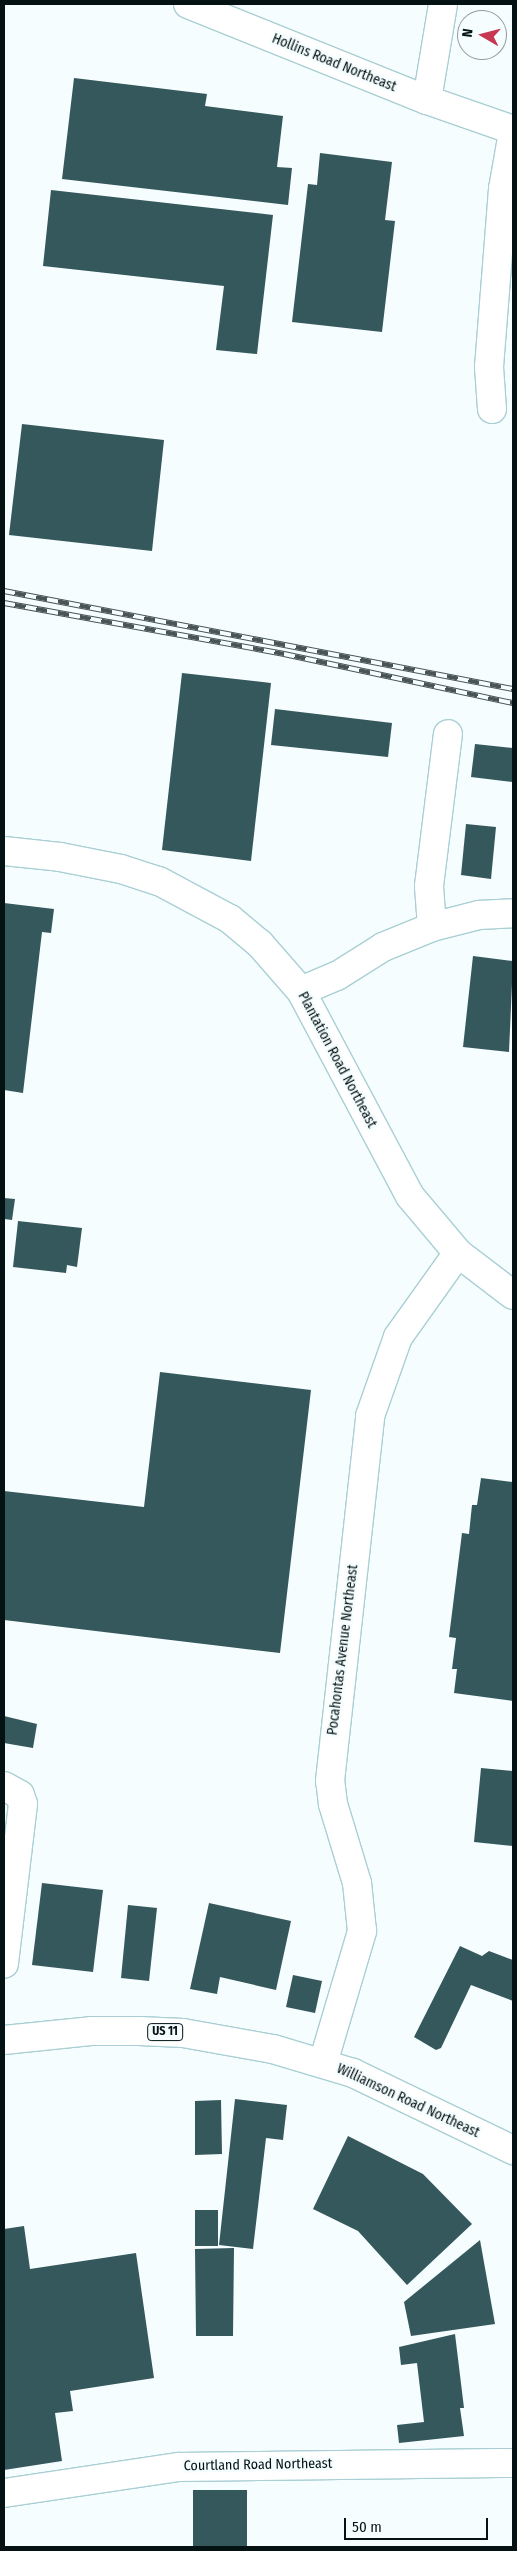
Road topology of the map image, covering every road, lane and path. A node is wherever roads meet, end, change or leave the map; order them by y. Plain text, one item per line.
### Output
1 (188, 4) edge
2 (443, 4) edge
3 (427, 100) junction
4 (513, 114) edge
5 (482, 118) junction
6 (513, 131) edge
7 (492, 409) dead end
8 (448, 734) dead end
9 (4, 850) edge
10 (513, 913) edge
11 (432, 928) junction
12 (301, 991) junction
13 (458, 1253) junction
14 (513, 1296) edge
15 (4, 1786) edge
16 (4, 1964) edge
17 (4, 2040) edge
18 (323, 2063) junction
19 (513, 2150) edge
20 (513, 2463) edge
21 (4, 2493) edge

1 - 3 street, Hollins Road Northeast
2 - 3 street
3 - 5 street, Hollins Road Northeast
4 - 5 street, Hollins Road Northeast
5 - 6 street, Hollins Road Northeast
6 - 7 street
8 - 11 street
9 - 12 street, Plantation Road Northeast
10 - 11 street
11 - 12 street
12 - 13 street, Plantation Road Northeast
13 - 14 street, Plantation Road Northeast
13 - 18 street, Pocahontas Avenue Northeast
15 - 16 street
17 - 18 street, Williamson Road Northeast / US 11
18 - 19 street, Williamson Road Northeast / US 11
20 - 21 street, Courtland Road Northeast

